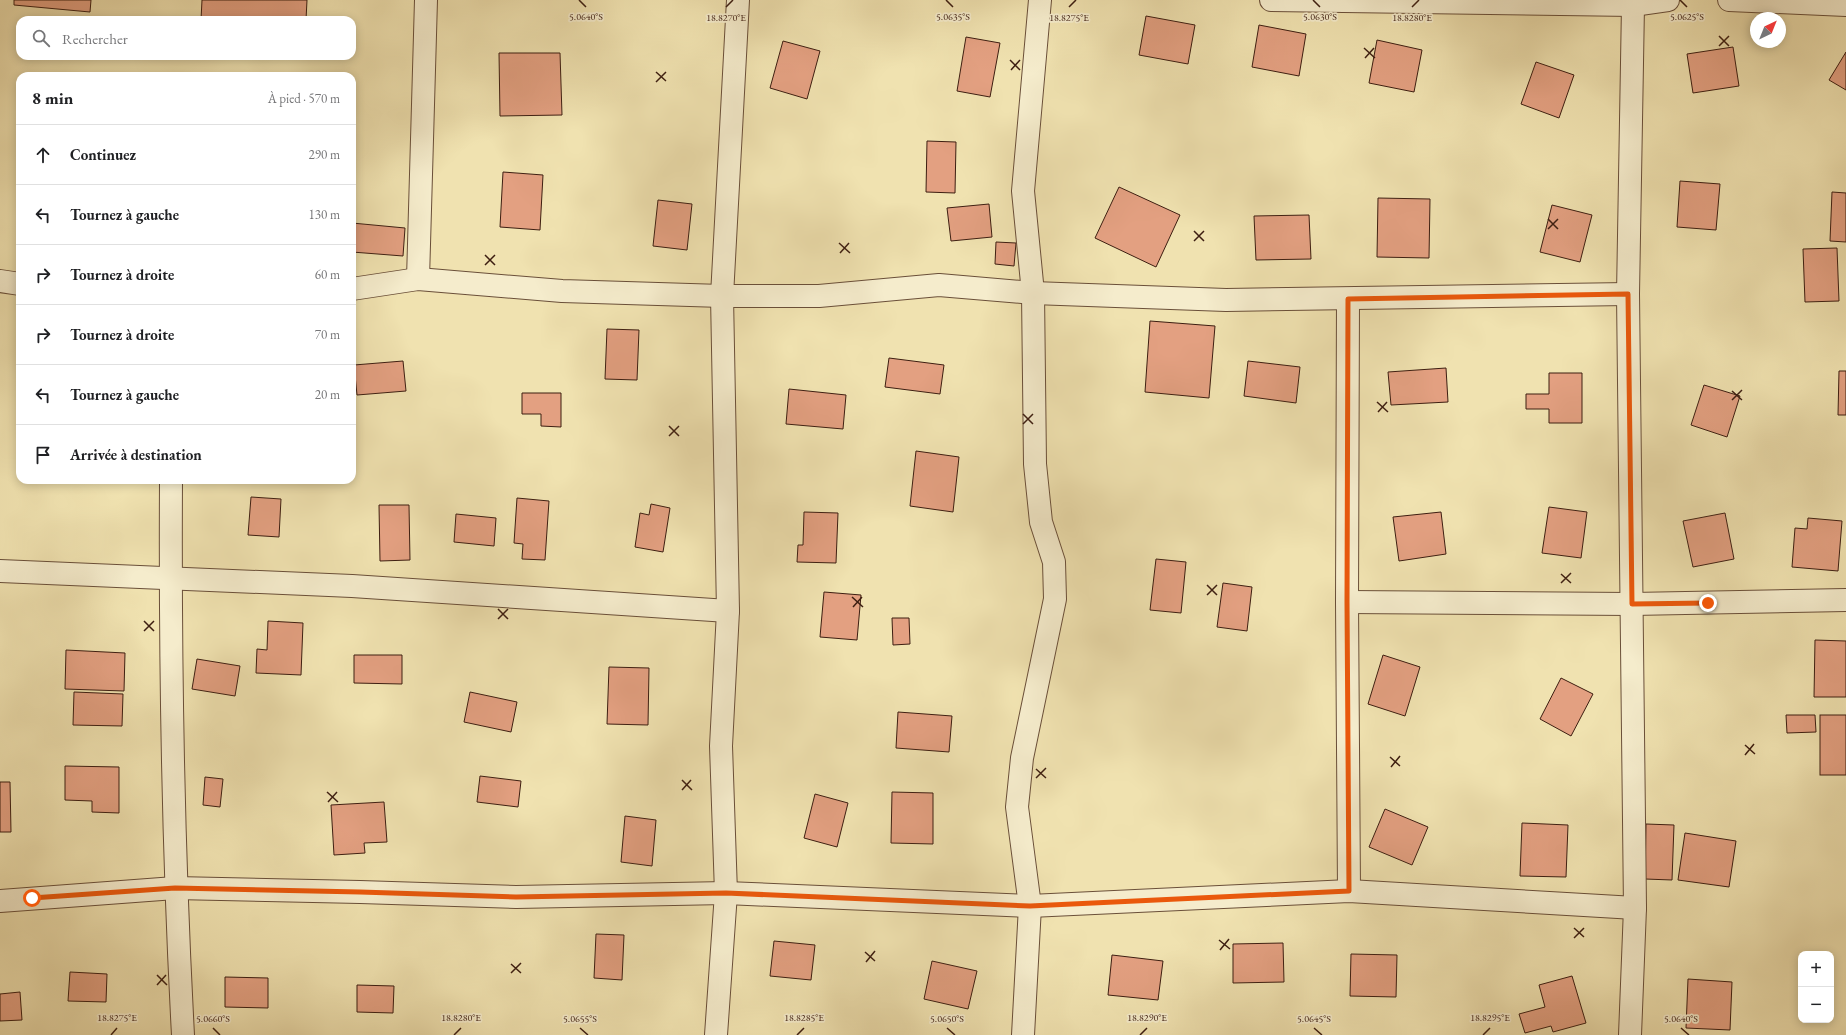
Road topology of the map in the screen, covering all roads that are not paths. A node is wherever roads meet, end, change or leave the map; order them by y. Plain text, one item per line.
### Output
1 (426, 0) edge
2 (738, 0) edge
3 (1040, 0) edge
4 (1273, 0) edge
5 (1668, 0) edge
6 (1729, 0) edge
7 (1633, 5) junction
8 (1846, 5) edge
9 (418, 279) junction
10 (0, 281) edge
11 (16, 283) edge
12 (356, 289) edge
13 (1033, 293) junction
14 (1628, 294) junction
15 (722, 296) junction
16 (1348, 299) junction
17 (171, 484) edge
18 (0, 571) edge
19 (170, 579) junction
20 (1846, 600) edge
21 (1347, 602) junction
22 (1632, 604) junction
23 (728, 612) junction
24 (175, 888) junction
25 (1349, 891) junction
26 (726, 893) junction
27 (0, 901) edge
28 (1030, 906) junction
29 (1636, 908) junction
30 (183, 1035) edge
31 (716, 1035) edge
32 (1023, 1035) edge
33 (1630, 1035) edge

1 - 9 street
2 - 15 street
3 - 13 street
4 - 7 street
5 - 7 street
6 - 8 street
7 - 14 street
9 - 12 street
9 - 15 street
10 - 11 street
13 - 15 street
13 - 16 street
13 - 28 street
14 - 16 street
14 - 22 street
15 - 23 street
16 - 21 street
17 - 19 street
18 - 19 street
19 - 23 street
19 - 24 street
20 - 22 street
21 - 22 street
21 - 25 street
22 - 29 street
23 - 26 street
24 - 26 street
24 - 27 street
24 - 30 street
25 - 28 street
25 - 29 street
26 - 28 street
26 - 31 street
28 - 32 street
29 - 33 street

